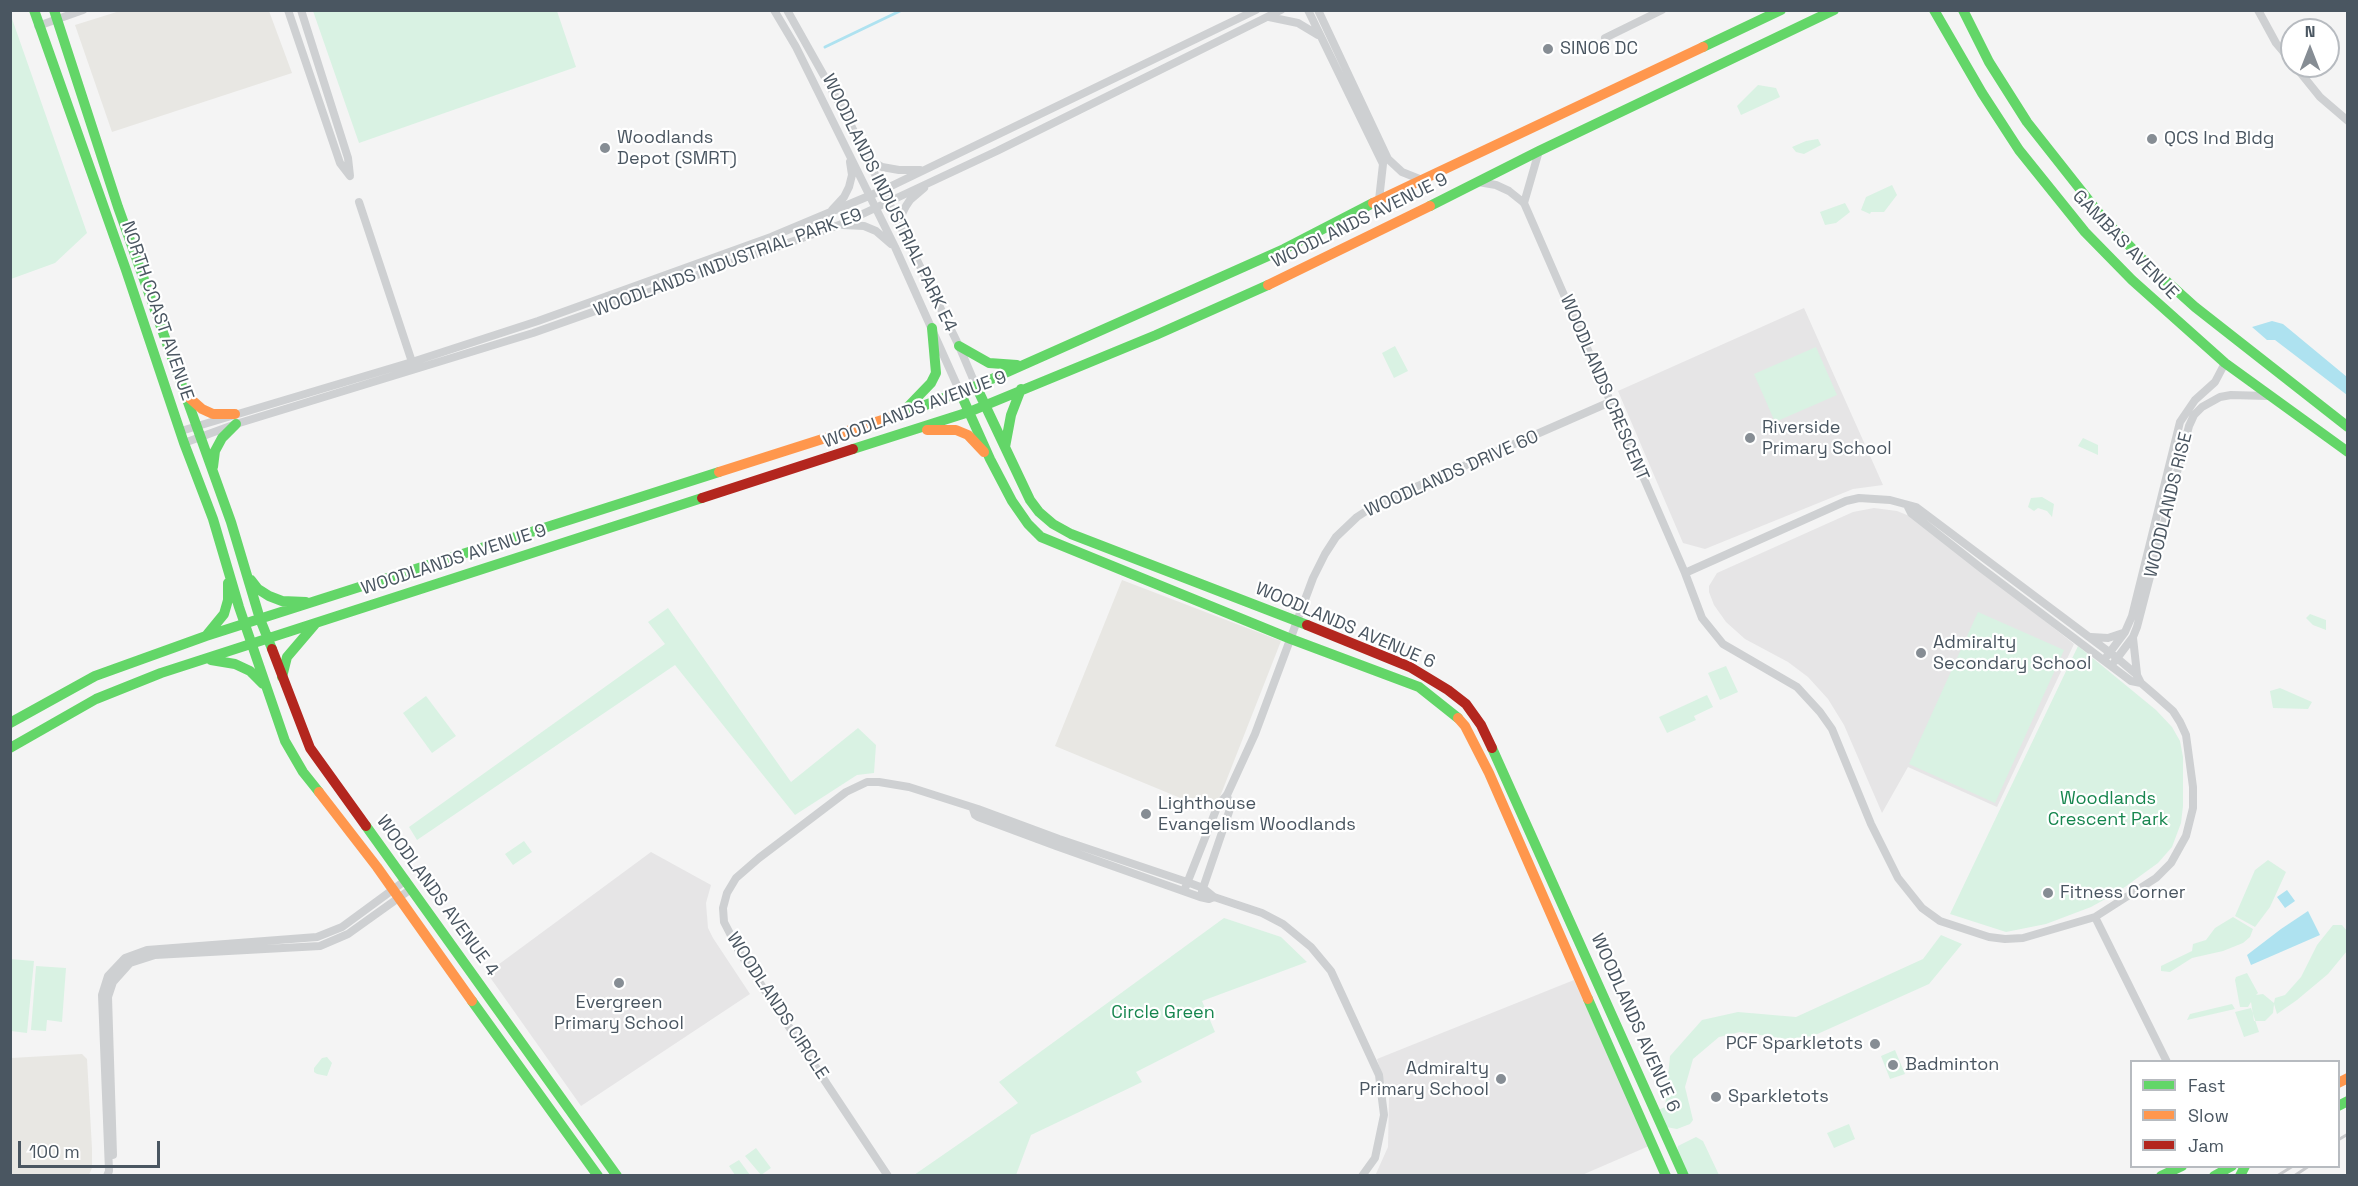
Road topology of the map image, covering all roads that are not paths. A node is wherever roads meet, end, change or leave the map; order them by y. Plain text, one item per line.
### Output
1 (83, 10) edge
2 (288, 10) edge
3 (301, 10) edge
4 (774, 10) edge
5 (787, 10) edge
6 (1256, 10) edge
7 (1281, 10) edge
8 (1308, 10) edge
9 (1318, 10) edge
10 (1662, 10) edge
11 (1781, 10) edge
12 (1834, 10) edge
13 (1963, 10) edge
14 (2258, 10) edge
15 (34, 11) edge
16 (1934, 11) edge
17 (56, 15) edge
18 (1269, 17) junction
19 (38, 26) junction
20 (1320, 36) junction
21 (1605, 38) dead end
22 (2280, 48) edge
23 (2304, 78) edge
24 (2348, 121) edge
25 (1539, 151) junction
26 (849, 156) junction
27 (867, 158) junction
28 (921, 170) junction
29 (937, 178) junction
30 (1423, 180) junction
31 (1478, 182) junction
32 (883, 190) junction
33 (869, 196) junction
34 (1378, 200) junction
35 (359, 202) dead end
36 (889, 202) junction
37 (1524, 203) junction
38 (875, 209) junction
39 (829, 213) junction
40 (839, 225) junction
41 (903, 232) junction
42 (895, 247) junction
43 (731, 252) junction
44 (734, 262) junction
45 (932, 328) junction
46 (959, 346) junction
47 (412, 362) junction
48 (2225, 363) junction
49 (1021, 365) junction
50 (976, 386) junction
51 (1021, 389) junction
52 (183, 391) junction
53 (960, 392) junction
54 (2268, 396) junction
55 (1610, 402) junction
56 (985, 405) junction
57 (969, 412) junction
58 (900, 414) junction
59 (236, 419) junction
60 (198, 426) junction
61 (2348, 427) edge
62 (180, 431) junction
63 (910, 432) junction
64 (202, 437) junction
65 (184, 443) junction
66 (1005, 448) junction
67 (2348, 452) edge
68 (990, 459) junction
69 (213, 469) junction
70 (1907, 505) junction
71 (228, 572) junction
72 (1685, 573) junction
73 (247, 575) junction
74 (318, 601) junction
75 (260, 619) junction
76 (1298, 621) junction
77 (316, 622) junction
78 (245, 624) junction
79 (2129, 634) junction
80 (206, 636) junction
81 (2090, 637) junction
82 (267, 639) junction
83 (1291, 639) junction
84 (252, 644) junction
85 (2109, 652) junction
86 (2117, 658) junction
87 (2104, 659) junction
88 (198, 661) junction
89 (2112, 666) junction
90 (2137, 675) junction
91 (282, 678) junction
92 (2141, 684) junction
93 (265, 687) junction
94 (10, 723) edge
95 (10, 748) edge
96 (1227, 795) junction
97 (973, 809) junction
98 (1187, 882) junction
99 (408, 884) junction
100 (1203, 888) junction
101 (1184, 891) junction
102 (396, 893) junction
103 (1200, 897) junction
104 (1214, 897) junction
105 (2095, 917) junction
106 (2166, 1060) edge
107 (109, 1093) junction
108 (2180, 1168) edge
109 (107, 1176) edge
110 (112, 1176) edge
111 (598, 1176) edge
112 (617, 1176) edge
113 (888, 1176) edge
114 (1362, 1176) edge
115 (1666, 1176) edge
116 (1684, 1176) edge
117 (2161, 1176) edge

1 - 17 street
2 - 3 street
4 - 26 street, WOODLANDS INDUSTRIAL PARK E4
5 - 27 street, WOODLANDS INDUSTRIAL PARK E4
6 - 28 street, WOODLANDS INDUSTRIAL PARK E9
7 - 18 street, WOODLANDS INDUSTRIAL PARK E9
8 - 20 street
9 - 30 street
10 - 21 street
11 - 30 main road, WOODLANDS AVENUE 9
12 - 25 main road, WOODLANDS AVENUE 9
13 - 61 main road, GAMBAS AVENUE
14 - 22 street
15 - 19 main road, NORTH COAST AVENUE
16 - 48 main road, GAMBAS AVENUE
17 - 19 street
17 - 52 main road, NORTH COAST AVENUE
18 - 20 street
18 - 29 street, WOODLANDS INDUSTRIAL PARK E9
19 - 62 main road, NORTH COAST AVENUE
20 - 34 street
23 - 24 street
25 - 31 main road, WOODLANDS AVENUE 9
25 - 37 street
26 - 33 street, WOODLANDS INDUSTRIAL PARK E4
26 - 39 street
27 - 28 street
27 - 32 street, WOODLANDS INDUSTRIAL PARK E4
28 - 32 street, WOODLANDS INDUSTRIAL PARK E9
29 - 36 street, WOODLANDS INDUSTRIAL PARK E9
29 - 41 street
30 - 34 main road, WOODLANDS AVENUE 9
31 - 37 street
31 - 51 main road, WOODLANDS AVENUE 9
32 - 33 street, WOODLANDS INDUSTRIAL PARK E9
32 - 36 street, WOODLANDS INDUSTRIAL PARK E4
33 - 38 street, WOODLANDS INDUSTRIAL PARK E4
33 - 39 street, WOODLANDS INDUSTRIAL PARK E9
34 - 49 main road, WOODLANDS AVENUE 9
35 - 47 street
36 - 38 street, WOODLANDS INDUSTRIAL PARK E9
36 - 41 street, WOODLANDS INDUSTRIAL PARK E4
37 - 55 street, WOODLANDS CRESCENT
38 - 40 street, WOODLANDS INDUSTRIAL PARK E9
38 - 42 street, WOODLANDS INDUSTRIAL PARK E4
39 - 43 street, WOODLANDS INDUSTRIAL PARK E9
40 - 42 street
40 - 44 street, WOODLANDS INDUSTRIAL PARK E9
41 - 46 street, WOODLANDS INDUSTRIAL PARK E4
42 - 45 street, WOODLANDS INDUSTRIAL PARK E4
43 - 44 street
43 - 47 street, WOODLANDS INDUSTRIAL PARK E9
44 - 59 street, WOODLANDS INDUSTRIAL PARK E9
45 - 53 street, WOODLANDS INDUSTRIAL PARK E4
45 - 58 main road
46 - 49 main road
46 - 50 street, WOODLANDS INDUSTRIAL PARK E4
47 - 59 street, WOODLANDS INDUSTRIAL PARK E9
48 - 54 main road, GAMBAS AVENUE
48 - 79 street, WOODLANDS RISE
49 - 50 main road, WOODLANDS AVENUE 9
50 - 53 main road, WOODLANDS AVENUE 9
50 - 56 main road, WOODLANDS INDUSTRIAL PARK E4
51 - 56 main road, WOODLANDS AVENUE 9
51 - 66 main road
52 - 59 main road
52 - 60 main road, NORTH COAST AVENUE
53 - 57 main road, WOODLANDS INDUSTRIAL PARK E4
53 - 58 main road, WOODLANDS AVENUE 9
54 - 67 main road, GAMBAS AVENUE
54 - 79 street, WOODLANDS RISE
55 - 72 street, WOODLANDS CRESCENT
55 - 76 street, WOODLANDS DRIVE 60
56 - 57 main road, WOODLANDS AVENUE 9
56 - 66 main road, WOODLANDS AVENUE 6
57 - 63 main road, WOODLANDS AVENUE 9
57 - 68 main road, WOODLANDS AVENUE 6
58 - 74 main road, WOODLANDS AVENUE 9
59 - 60 street, WOODLANDS INDUSTRIAL PARK E9
59 - 64 street, WOODLANDS INDUSTRIAL PARK E9
59 - 69 main road
60 - 62 street, WOODLANDS INDUSTRIAL PARK E9
60 - 64 main road, NORTH COAST AVENUE
62 - 65 main road, NORTH COAST AVENUE
63 - 68 main road
63 - 77 main road, WOODLANDS AVENUE 9
64 - 65 street, WOODLANDS INDUSTRIAL PARK E9
64 - 69 main road, NORTH COAST AVENUE
65 - 71 main road, NORTH COAST AVENUE
66 - 76 main road, WOODLANDS AVENUE 6
68 - 83 main road, WOODLANDS AVENUE 6
69 - 73 main road, NORTH COAST AVENUE
70 - 72 street, WOODLANDS CRESCENT
70 - 81 street, WOODLANDS CRESCENT
70 - 87 street, WOODLANDS CRESCENT
71 - 78 main road, NORTH COAST AVENUE
71 - 80 main road
72 - 105 street, WOODLANDS CRESCENT
73 - 74 main road
73 - 75 main road, NORTH COAST AVENUE
74 - 75 main road, WOODLANDS AVENUE 9
75 - 78 main road, WOODLANDS AVENUE 9
75 - 82 main road, WOODLANDS AVENUE 4
76 - 83 street, WOODLANDS DRIVE 60
76 - 116 main road, WOODLANDS AVENUE 6
77 - 82 main road, WOODLANDS AVENUE 9
77 - 91 main road
78 - 80 main road, WOODLANDS AVENUE 9
78 - 84 main road, WOODLANDS AVENUE 4
79 - 81 street
79 - 85 street, WOODLANDS RISE
79 - 86 street, WOODLANDS RISE
79 - 90 street, WOODLANDS RISE
80 - 94 main road, WOODLANDS AVENUE 9
81 - 85 street, WOODLANDS CRESCENT
82 - 84 main road, WOODLANDS AVENUE 9
82 - 91 main road, WOODLANDS AVENUE 4
83 - 96 street, WOODLANDS DRIVE 60
83 - 115 main road, WOODLANDS AVENUE 6
84 - 88 main road, WOODLANDS AVENUE 9
84 - 93 main road, WOODLANDS AVENUE 4
85 - 86 street, WOODLANDS CRESCENT
85 - 87 street, WOODLANDS RISE
86 - 89 street, WOODLANDS RISE
86 - 90 street, WOODLANDS CRESCENT
87 - 89 street, WOODLANDS CRESCENT
88 - 93 main road
88 - 95 main road, WOODLANDS AVENUE 9
89 - 92 street, WOODLANDS CRESCENT
90 - 92 street, WOODLANDS CRESCENT
91 - 99 main road, WOODLANDS AVENUE 4
92 - 105 street, WOODLANDS CRESCENT
93 - 102 main road, WOODLANDS AVENUE 4
96 - 98 street
96 - 100 street
97 - 98 street, WOODLANDS CIRCLE
97 - 101 street, WOODLANDS CIRCLE
97 - 113 street, WOODLANDS CIRCLE
98 - 100 street, WOODLANDS CIRCLE
98 - 101 street
99 - 102 street
99 - 112 main road, WOODLANDS AVENUE 4
100 - 103 street
100 - 104 street, WOODLANDS CIRCLE
101 - 103 street, WOODLANDS CIRCLE
102 - 107 street
102 - 111 main road, WOODLANDS AVENUE 4
103 - 104 street
104 - 114 street
105 - 106 street
107 - 109 street
107 - 110 street
108 - 117 main road

